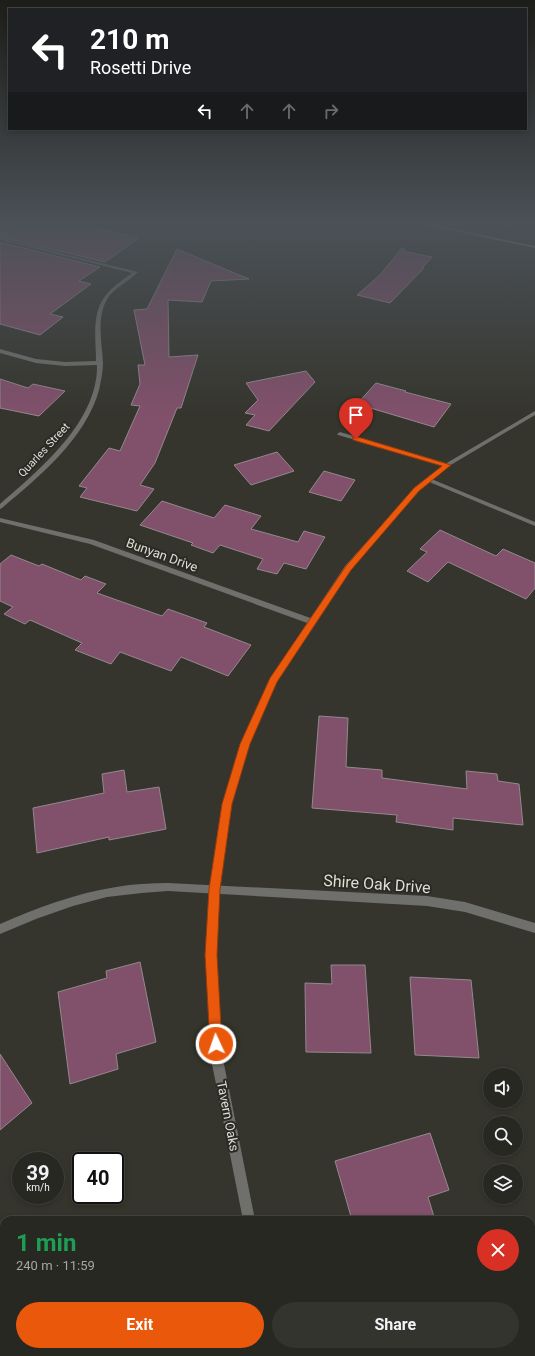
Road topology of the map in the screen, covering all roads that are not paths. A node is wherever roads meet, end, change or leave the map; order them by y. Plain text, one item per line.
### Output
1 (116, 289) edge
2 (0, 351) edge
3 (100, 363) junction
4 (535, 413) edge
5 (340, 434) dead end
6 (447, 465) junction
7 (429, 480) junction
8 (0, 507) edge
9 (0, 520) edge
10 (535, 524) edge
11 (313, 622) junction
12 (214, 889) junction
13 (0, 928) edge
14 (535, 928) edge
15 (248, 1216) edge

1 - 3 street, Quarles Street
2 - 3 street
3 - 8 street, Quarles Street
4 - 6 street, Tavern Oaks
5 - 6 street
6 - 7 street, Tavern Oaks
7 - 10 street
7 - 11 street, Tavern Oaks
9 - 11 street, Bunyan Drive
11 - 12 street, Tavern Oaks
12 - 13 street, Shire Oak Drive
12 - 14 street, Shire Oak Drive
12 - 15 street, Tavern Oaks

